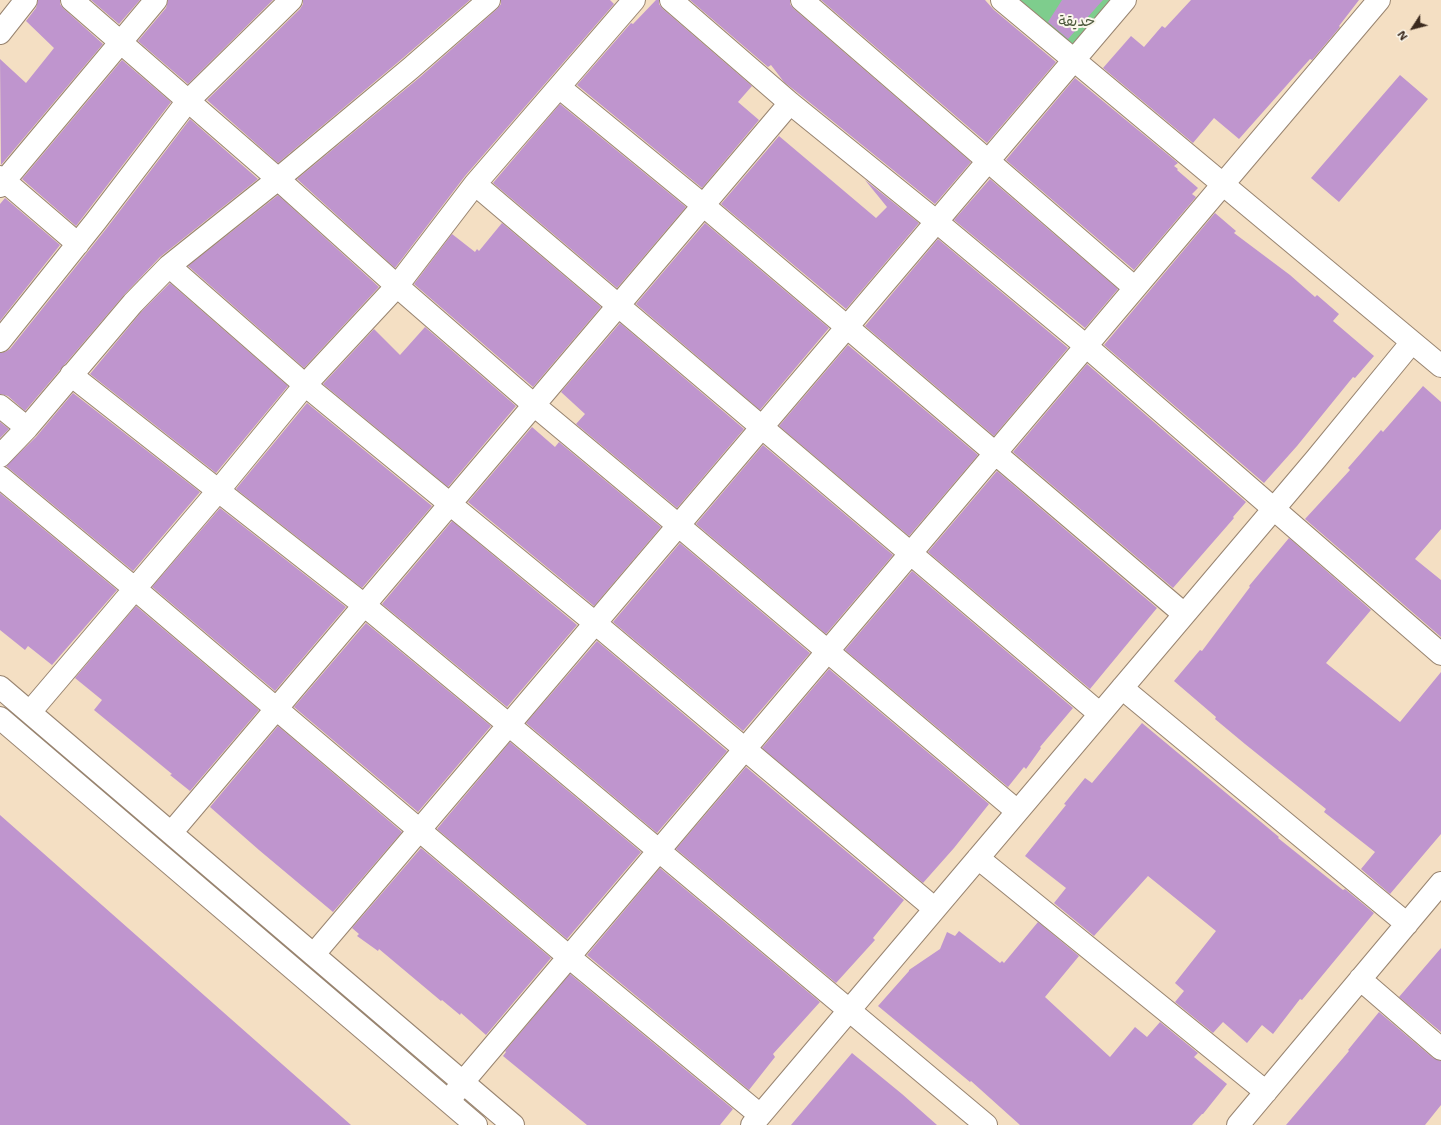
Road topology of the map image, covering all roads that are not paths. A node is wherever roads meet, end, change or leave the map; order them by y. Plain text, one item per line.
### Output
1 (26, 0) edge
2 (72, 0) edge
3 (156, 0) edge
4 (291, 0) edge
5 (489, 0) edge
6 (634, 0) edge
7 (671, 0) edge
8 (802, 0) edge
9 (1002, 0) edge
10 (1125, 0) edge
11 (1379, 0) edge
12 (0, 33) edge
13 (120, 43) junction
14 (1074, 60) junction
15 (559, 87) junction
16 (188, 102) junction
17 (790, 104) junction
18 (988, 161) junction
19 (278, 179) junction
20 (1, 181) edge
21 (475, 184) junction
22 (1222, 184) junction
23 (703, 205) junction
24 (937, 222) junction
25 (78, 244) junction
26 (169, 266) junction
27 (397, 286) junction
28 (1135, 288) junction
29 (618, 306) junction
30 (847, 327) junction
31 (0, 341) edge
32 (1412, 342) junction
33 (1086, 346) junction
34 (1441, 366) edge
35 (71, 375) junction
36 (305, 385) junction
37 (534, 405) junction
38 (0, 406) edge
39 (762, 427) junction
40 (27, 428) junction
41 (995, 453) junction
42 (0, 456) edge
43 (0, 477) edge
44 (218, 491) junction
45 (450, 503) junction
46 (1274, 509) junction
47 (678, 525) junction
48 (910, 554) junction
49 (134, 588) junction
50 (364, 605) junction
51 (1184, 614) junction
52 (595, 623) junction
53 (827, 652) junction
54 (1441, 654) edge
55 (0, 687) edge
56 (1122, 688) junction
57 (276, 709) junction
58 (30, 712) junction
59 (1100, 714) junction
60 (0, 718) edge
61 (509, 725) junction
62 (744, 750) junction
63 (1017, 811) junction
64 (419, 830) junction
65 (171, 833) junction
66 (659, 851) junction
67 (978, 858) junction
68 (1441, 883) edge
69 (935, 909) junction
70 (1407, 924) junction
71 (314, 954) junction
72 (569, 957) junction
73 (1360, 979) junction
74 (849, 1010) junction
75 (1441, 1049) edge
76 (463, 1082) junction
77 (1266, 1092) junction
78 (450, 1101) junction
79 (756, 1120) edge
80 (476, 1125) edge
81 (513, 1125) edge
82 (986, 1125) edge
83 (1238, 1125) edge

1 - 12 street
2 - 13 street
3 - 13 street
4 - 16 street
5 - 19 street
6 - 15 street
7 - 17 street
8 - 18 street
9 - 14 street
10 - 14 street
11 - 22 street
13 - 16 street
13 - 20 street
14 - 18 street
14 - 22 street
15 - 21 street
15 - 23 street
16 - 19 street
16 - 25 street
17 - 23 street
17 - 24 street
18 - 24 street
18 - 28 street
19 - 26 street
19 - 27 street
20 - 25 street
21 - 27 street
21 - 29 street
22 - 28 street
22 - 32 street
23 - 29 street
23 - 30 street
24 - 30 street
24 - 33 street
25 - 31 street
26 - 35 street
26 - 36 street
27 - 36 street
27 - 37 street
28 - 33 street
29 - 37 street
29 - 39 street
30 - 39 street
30 - 41 street
32 - 34 street
32 - 46 street
33 - 41 street
33 - 46 street
35 - 40 street
35 - 44 street
36 - 44 street
36 - 45 street
37 - 45 street
37 - 47 street
38 - 40 street
39 - 47 street
39 - 48 street
40 - 42 street
41 - 48 street
41 - 51 street
43 - 49 street
44 - 49 street
44 - 50 street
45 - 50 street
45 - 52 street
46 - 51 street
46 - 54 street
47 - 52 street
47 - 53 street
48 - 53 street
48 - 59 street
49 - 57 street
49 - 58 street
50 - 57 street
50 - 61 street
51 - 56 street
52 - 61 street
52 - 62 street
53 - 62 street
53 - 63 street
55 - 58 street
56 - 59 street
56 - 70 street
57 - 64 street
57 - 65 street
58 - 65 street
59 - 63 street
60 - 78 street
61 - 64 street
61 - 66 street
62 - 66 street
62 - 69 street
63 - 67 street
64 - 71 street
64 - 72 street
65 - 71 street
66 - 72 street
66 - 74 street
67 - 69 street
67 - 77 street
68 - 70 street
69 - 74 street
70 - 73 street
71 - 76 street
72 - 76 street
72 - 79 street
73 - 75 street
73 - 77 street
74 - 79 street
74 - 82 street
76 - 78 street
76 - 81 street
77 - 83 street
78 - 80 street

